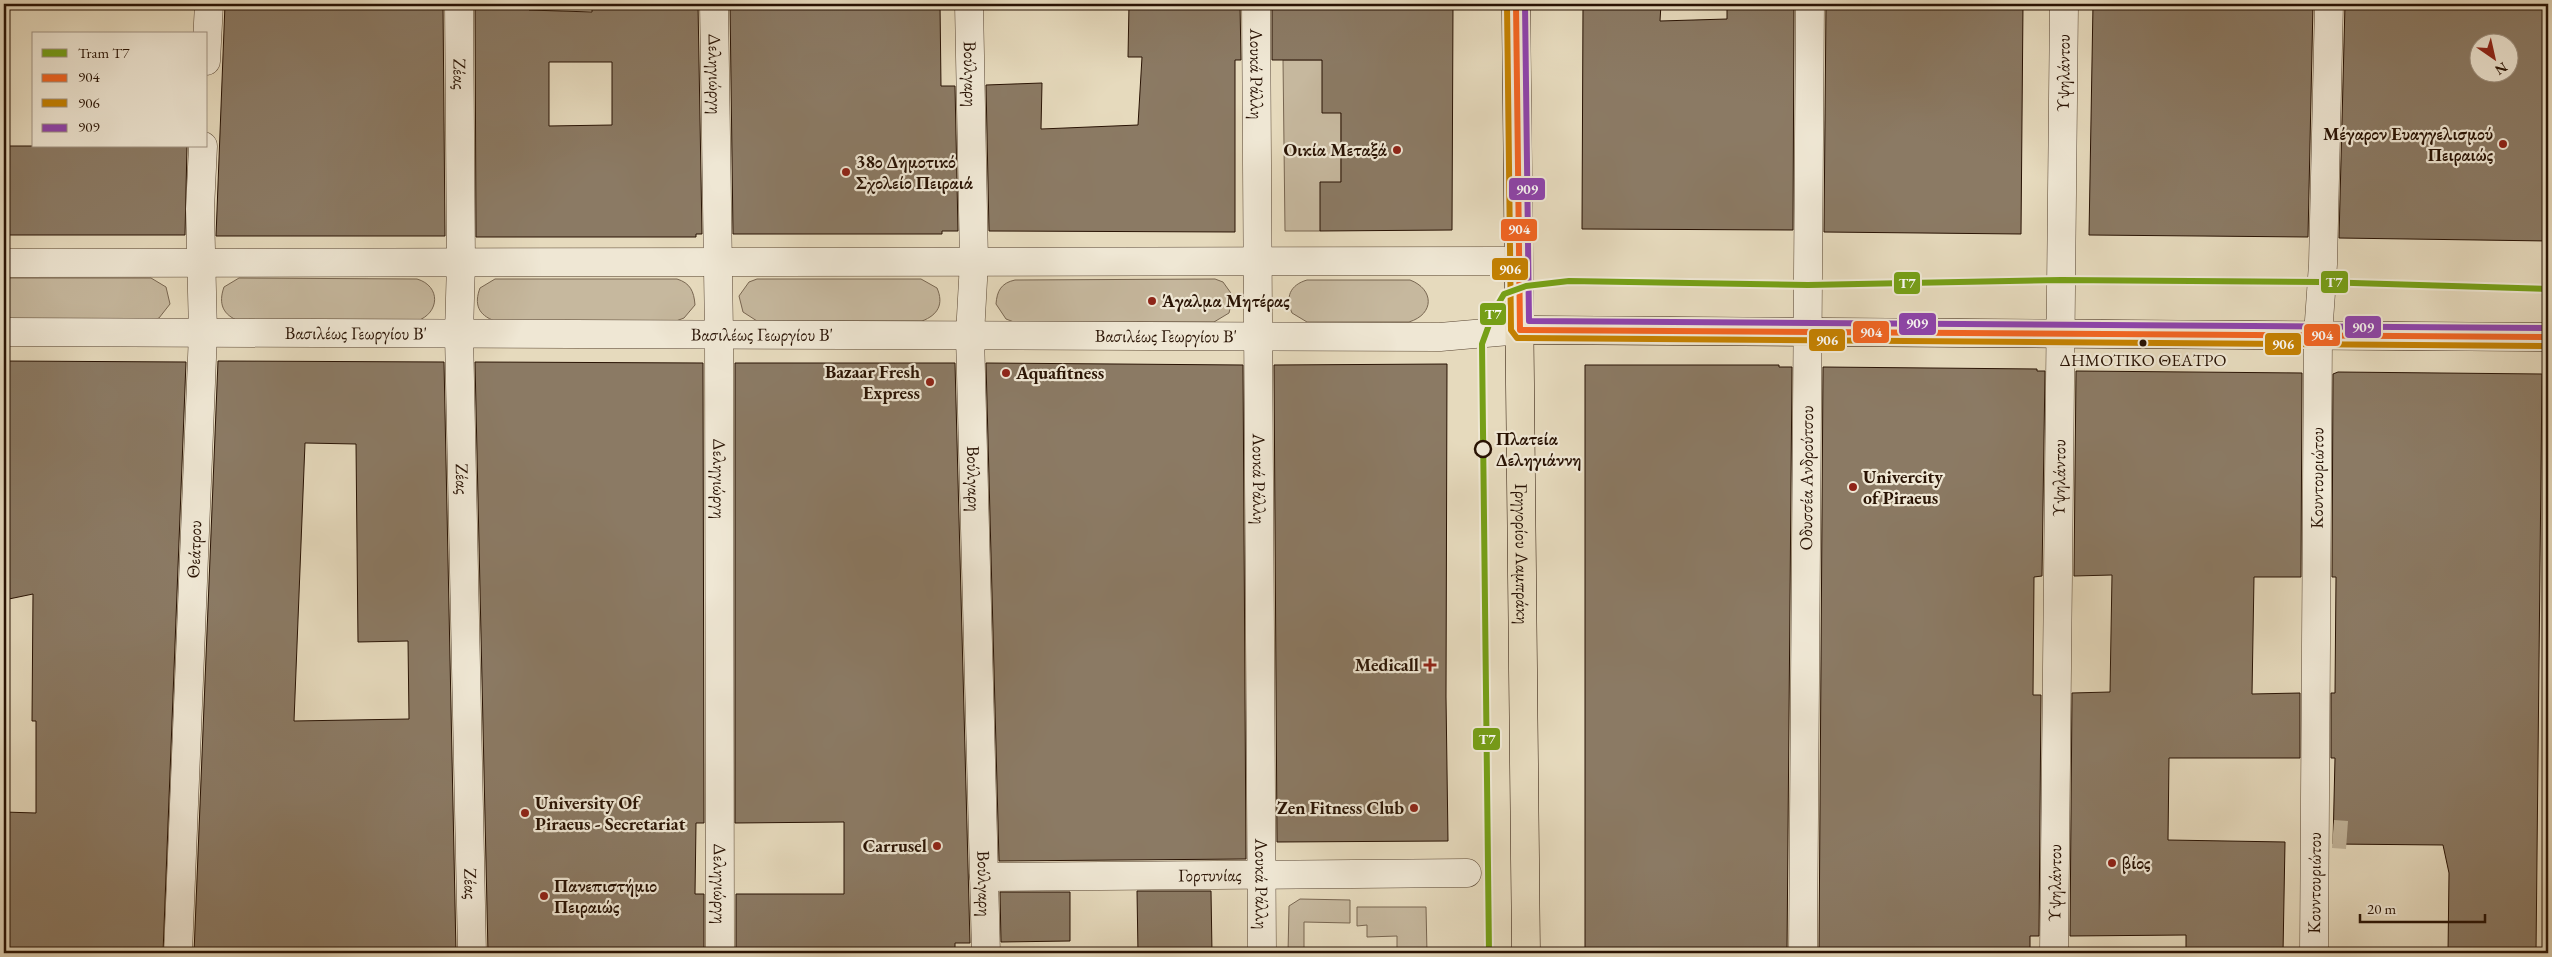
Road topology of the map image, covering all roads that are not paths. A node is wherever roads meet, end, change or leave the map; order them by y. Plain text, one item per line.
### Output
1 (209, 4) edge
2 (459, 4) edge
3 (714, 4) edge
4 (969, 4) edge
5 (1256, 4) edge
6 (1516, 4) edge
7 (1810, 4) edge
8 (2064, 4) edge
9 (2329, 4) edge
10 (208, 32) edge
11 (202, 148) edge
12 (1257, 261) junction
13 (1518, 261) junction
14 (461, 262) junction
15 (718, 262) junction
16 (974, 262) junction
17 (4, 263) edge
18 (200, 263) junction
19 (1520, 330) junction
20 (4, 332) edge
21 (1808, 332) junction
22 (203, 334) junction
23 (459, 334) junction
24 (2060, 334) junction
25 (719, 335) junction
26 (970, 336) junction
27 (1258, 336) junction
28 (2318, 336) junction
29 (2548, 337) edge
30 (1263, 873) junction
31 (1467, 873) dead end
32 (984, 877) junction
33 (178, 953) edge
34 (472, 953) edge
35 (720, 953) edge
36 (986, 953) edge
37 (1262, 953) edge
38 (1526, 953) edge
39 (1803, 953) edge
40 (2054, 953) edge
41 (2314, 953) edge

1 - 10 street
2 - 14 street, Ζέας
3 - 15 street, Δεληγιώργη
4 - 16 street, Βούλγαρη
5 - 12 street, Λουκά Ράλλη
6 - 13 main road, Γρηγορίου Λαμπράκη
7 - 21 street, Οδυσσέα Ανδρούτσου
8 - 24 street, Υψηλάντου
9 - 28 street, Κουντουριώτου
11 - 18 street, Θεάτρου
12 - 13 street
12 - 16 street
12 - 27 street, Λουκά Ράλλη
13 - 19 main road, Γρηγορίου Λαμπράκη
14 - 15 street
14 - 18 street
14 - 23 street, Ζέας
15 - 16 street
15 - 25 street, Δεληγιώργη
16 - 26 street, Βούλγαρη
17 - 18 street
18 - 22 street, Θεάτρου
19 - 21 main road
19 - 27 street, Βασιλέως Γεωργίου Β'
19 - 38 main road, Γρηγορίου Λαμπράκη
20 - 22 street, Βασιλέως Γεωργίου Β'
21 - 24 main road
21 - 39 street, Οδυσσέα Ανδρούτσου
22 - 23 street, Βασιλέως Γεωργίου Β'
22 - 33 street, Θεάτρου
23 - 25 street, Βασιλέως Γεωργίου Β'
23 - 34 street, Ζέας
24 - 28 main road
24 - 40 street, Υψηλάντου
25 - 26 street, Βασιλέως Γεωργίου Β'
25 - 35 street, Δεληγιώργη
26 - 27 street, Βασιλέως Γεωργίου Β'
26 - 32 street, Βούλγαρη
27 - 30 street, Λουκά Ράλλη
28 - 29 main road
28 - 41 street, Κουντουριώτου
30 - 31 street, Γορτυνίας
30 - 32 street, Γορτυνίας
30 - 37 street, Λουκά Ράλλη
32 - 36 street, Βούλγαρη

